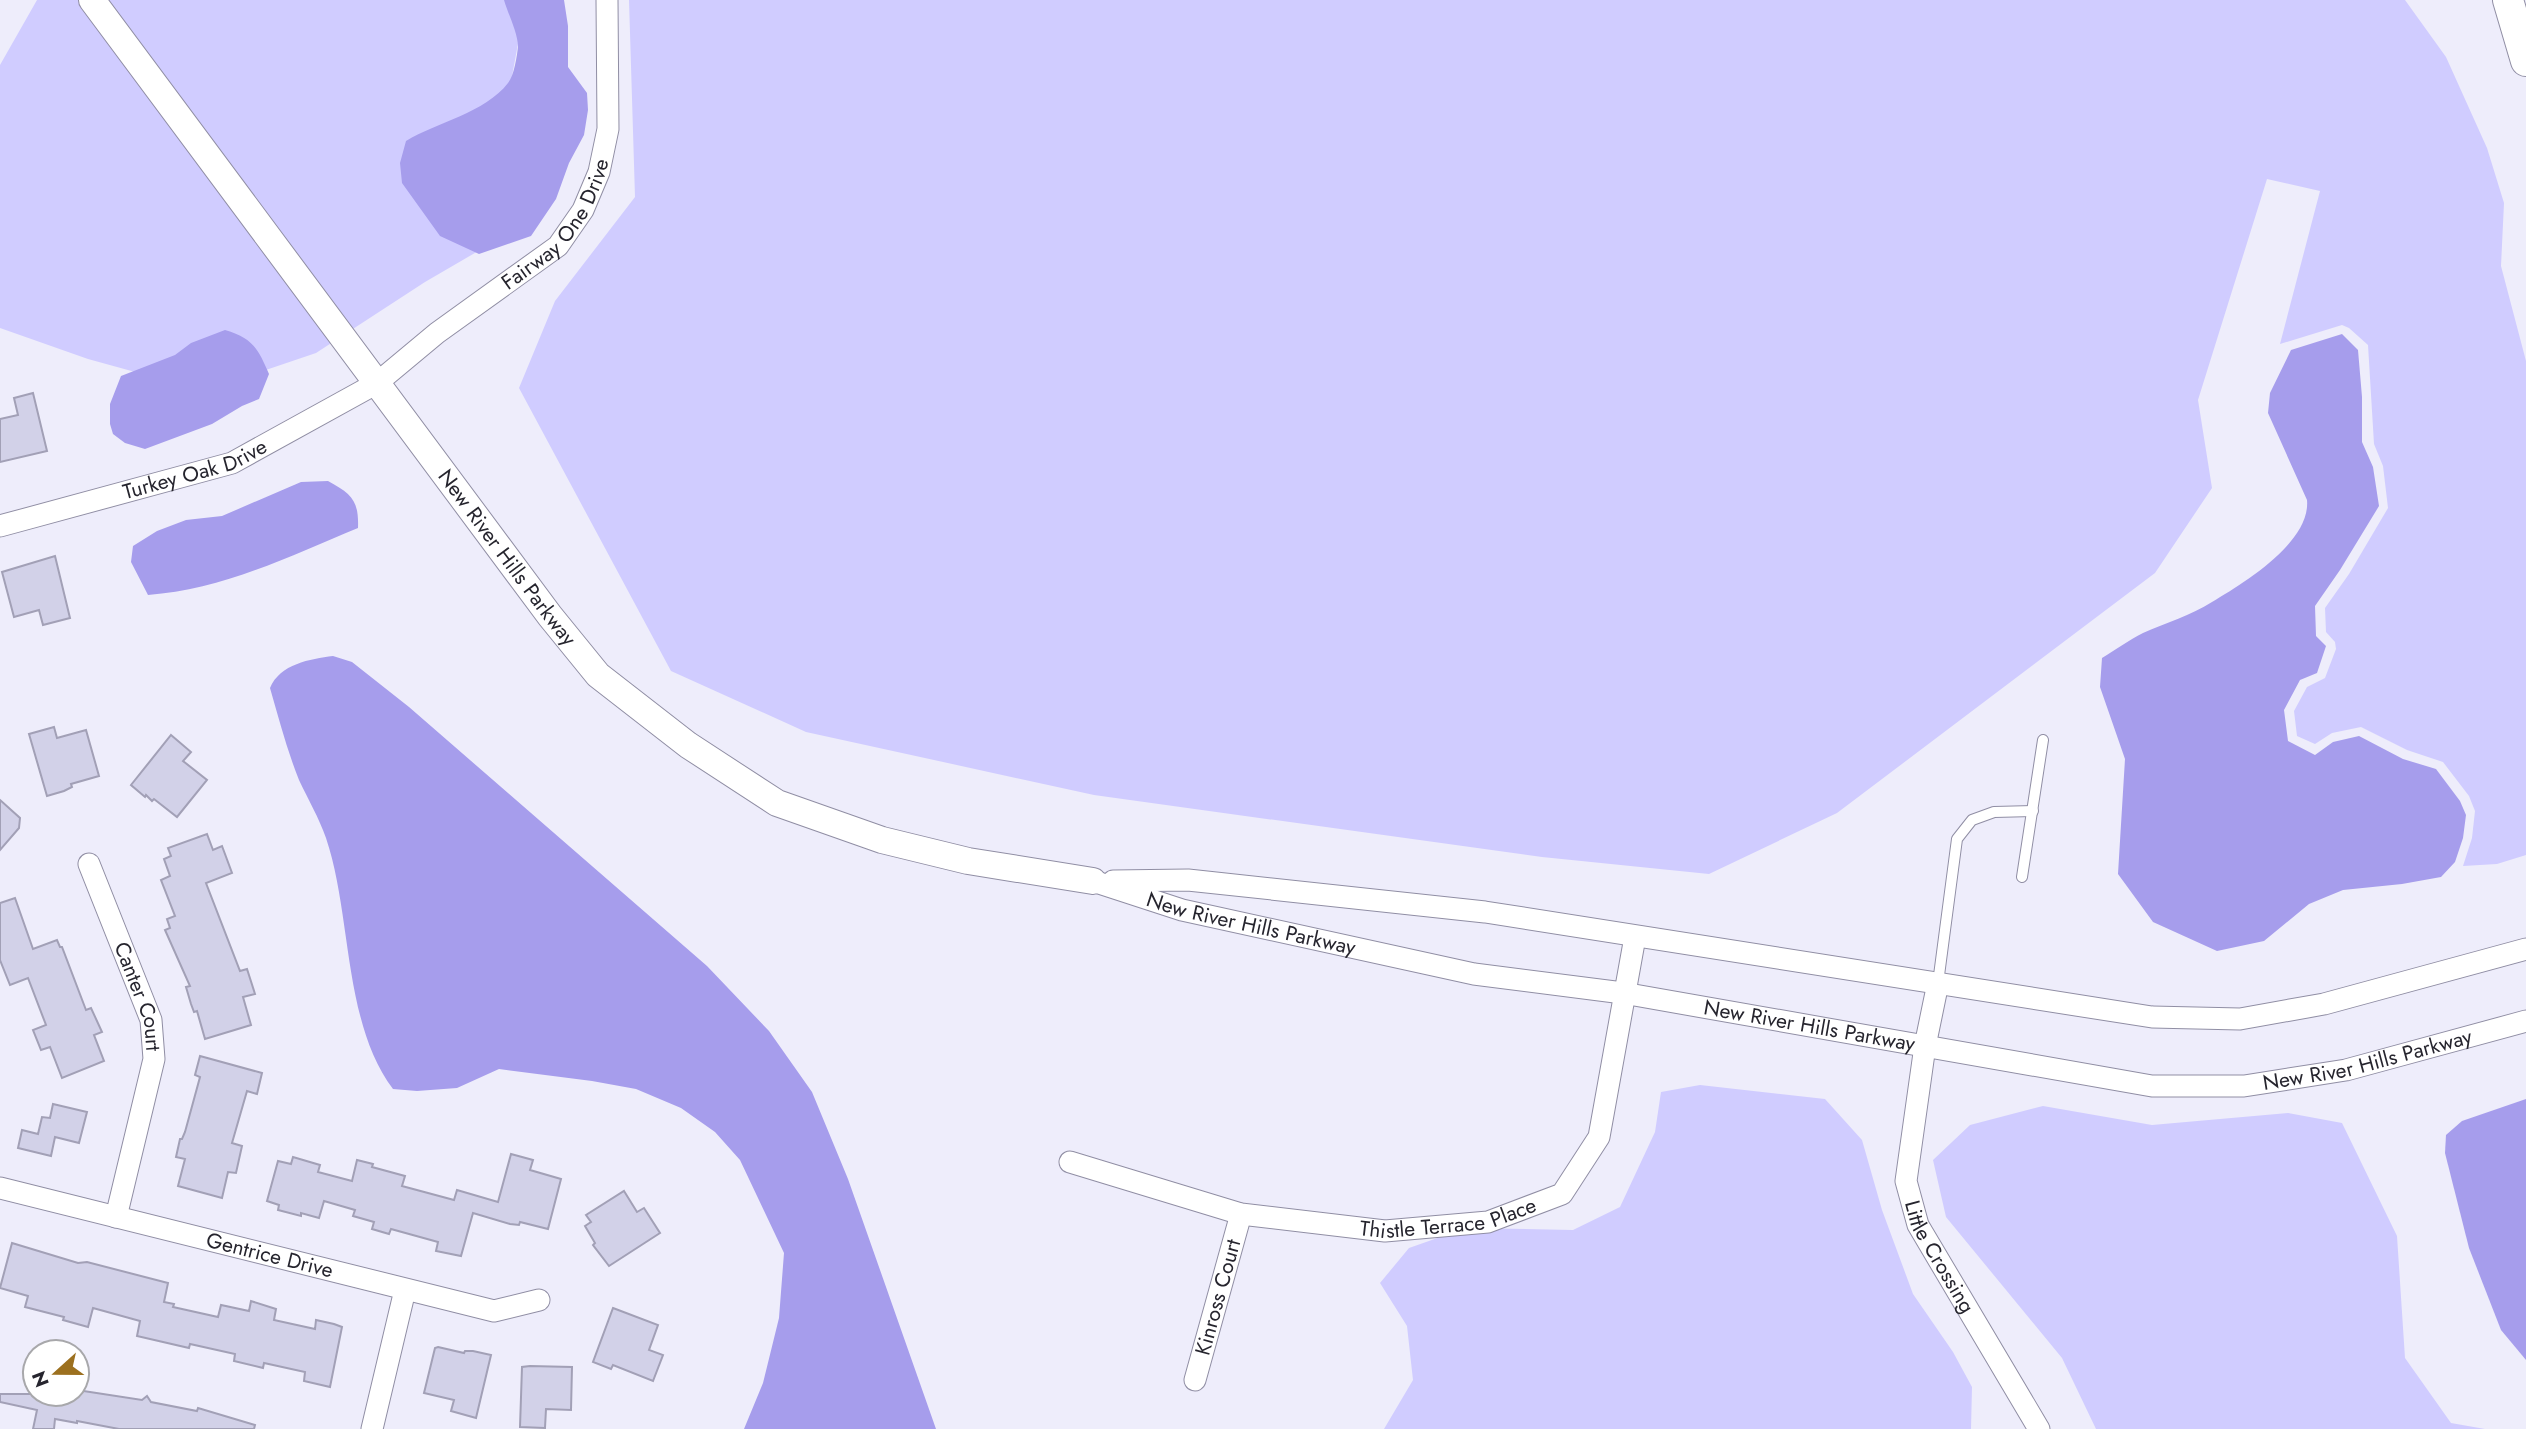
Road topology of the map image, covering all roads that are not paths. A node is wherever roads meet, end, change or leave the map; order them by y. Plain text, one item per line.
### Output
1 (92, 0) edge
2 (607, 0) edge
3 (2508, 0) edge
4 (2526, 61) edge
5 (377, 383) junction
6 (0, 526) edge
7 (2043, 740) dead end
8 (2033, 811) junction
9 (89, 864) dead end
10 (2022, 877) dead end
11 (1093, 881) junction
12 (1634, 937) junction
13 (2526, 949) edge
14 (1938, 984) junction
15 (1623, 993) junction
16 (2526, 1021) edge
17 (1925, 1046) junction
18 (1070, 1162) dead end
19 (0, 1188) edge
20 (1241, 1214) junction
21 (116, 1217) junction
22 (405, 1290) junction
23 (539, 1300) dead end
24 (1195, 1380) dead end
25 (372, 1429) edge
26 (2039, 1429) edge

1 - 5 street, New River Hills Parkway
2 - 5 street, Fairway One Drive
3 - 4 main road
5 - 6 street, Turkey Oak Drive
5 - 11 street, New River Hills Parkway
7 - 8 lane
8 - 10 lane
8 - 14 lane
9 - 21 street, Canter Court
11 - 12 street, New River Hills Parkway
11 - 15 street, New River Hills Parkway
12 - 14 street, New River Hills Parkway
12 - 15 street, Thistle Terrace Place
13 - 14 street, New River Hills Parkway
14 - 17 street, Little Crossing
15 - 17 street, New River Hills Parkway
15 - 20 street, Thistle Terrace Place
16 - 17 street, New River Hills Parkway
17 - 26 street, Little Crossing
18 - 20 street, Thistle Terrace Place
19 - 21 street, Gentrice Drive
20 - 24 street, Kinross Court
21 - 22 street, Gentrice Drive
22 - 23 street, Gentrice Drive
22 - 25 street

